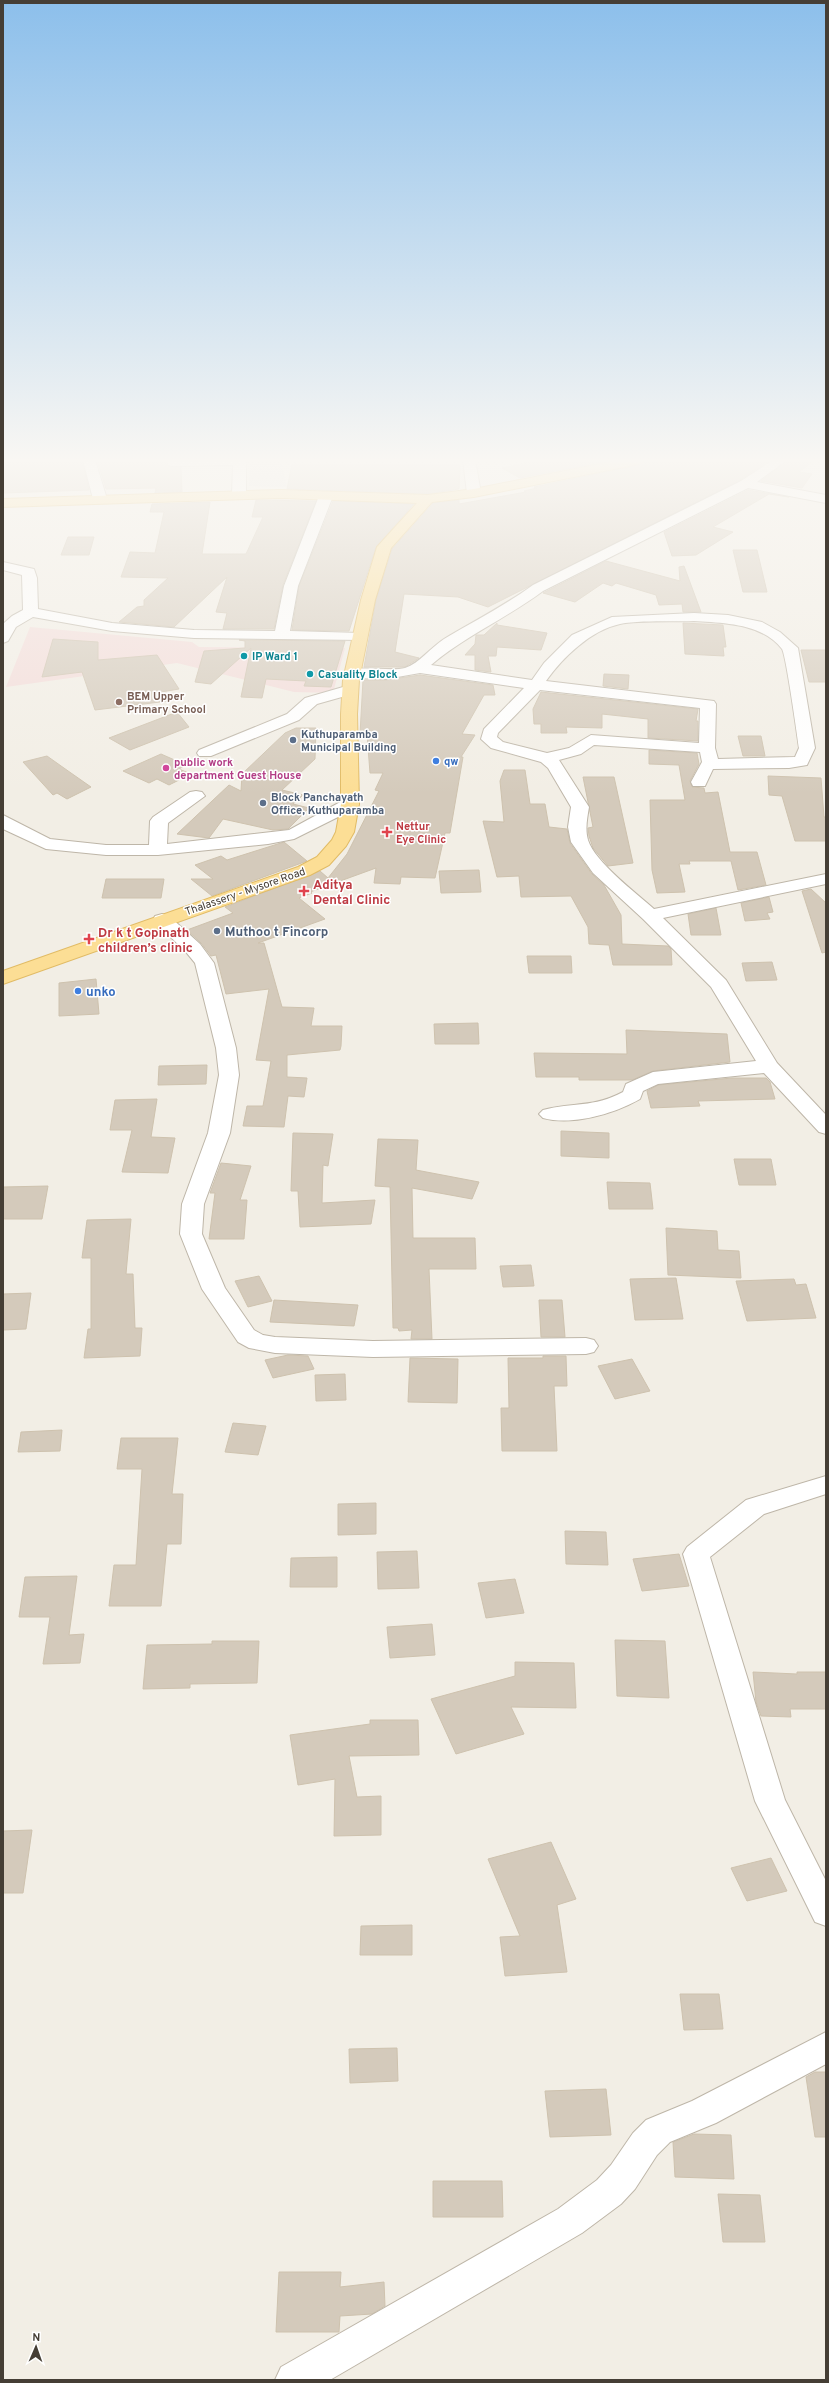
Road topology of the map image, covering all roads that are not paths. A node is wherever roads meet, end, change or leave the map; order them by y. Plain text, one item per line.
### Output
1 (26, 571) edge
2 (297, 571) edge
3 (378, 571) edge
4 (572, 571) edge
5 (31, 612) junction
6 (282, 636) junction
7 (360, 637) junction
8 (3, 638) edge
9 (418, 668) junction
10 (351, 681) junction
11 (536, 685) junction
12 (707, 748) junction
13 (205, 753) dead end
14 (547, 758) junction
15 (710, 764) junction
16 (699, 782) dead end
17 (196, 796) dead end
18 (350, 804) junction
19 (3, 820) edge
20 (158, 850) junction
21 (826, 879) edge
22 (650, 915) junction
23 (162, 920) junction
24 (3, 978) edge
25 (769, 1066) junction
26 (550, 1114) dead end
27 (826, 1128) edge
28 (586, 1346) dead end
29 (826, 1485) edge
30 (826, 1912) edge
31 (826, 2047) edge
32 (294, 2380) edge

1 - 5 street
2 - 6 street
3 - 7 main road, Thalassery - Mysore Road
4 - 9 street
5 - 6 street
5 - 8 street
6 - 7 street
7 - 10 main road, Thalassery - Mysore Road
9 - 10 street
9 - 11 street
10 - 13 street
10 - 18 main road, Thalassery - Mysore Road
11 - 12 street
11 - 14 street
11 - 15 street
12 - 14 street
12 - 15 street
14 - 22 street
15 - 16 street
17 - 20 street
18 - 20 street
18 - 23 main road, Thalassery - Mysore Road
19 - 20 street
21 - 22 street
22 - 25 street
23 - 24 main road, Thalassery - Mysore Road
23 - 28 street
25 - 26 street
25 - 27 street
29 - 30 street
31 - 32 street

